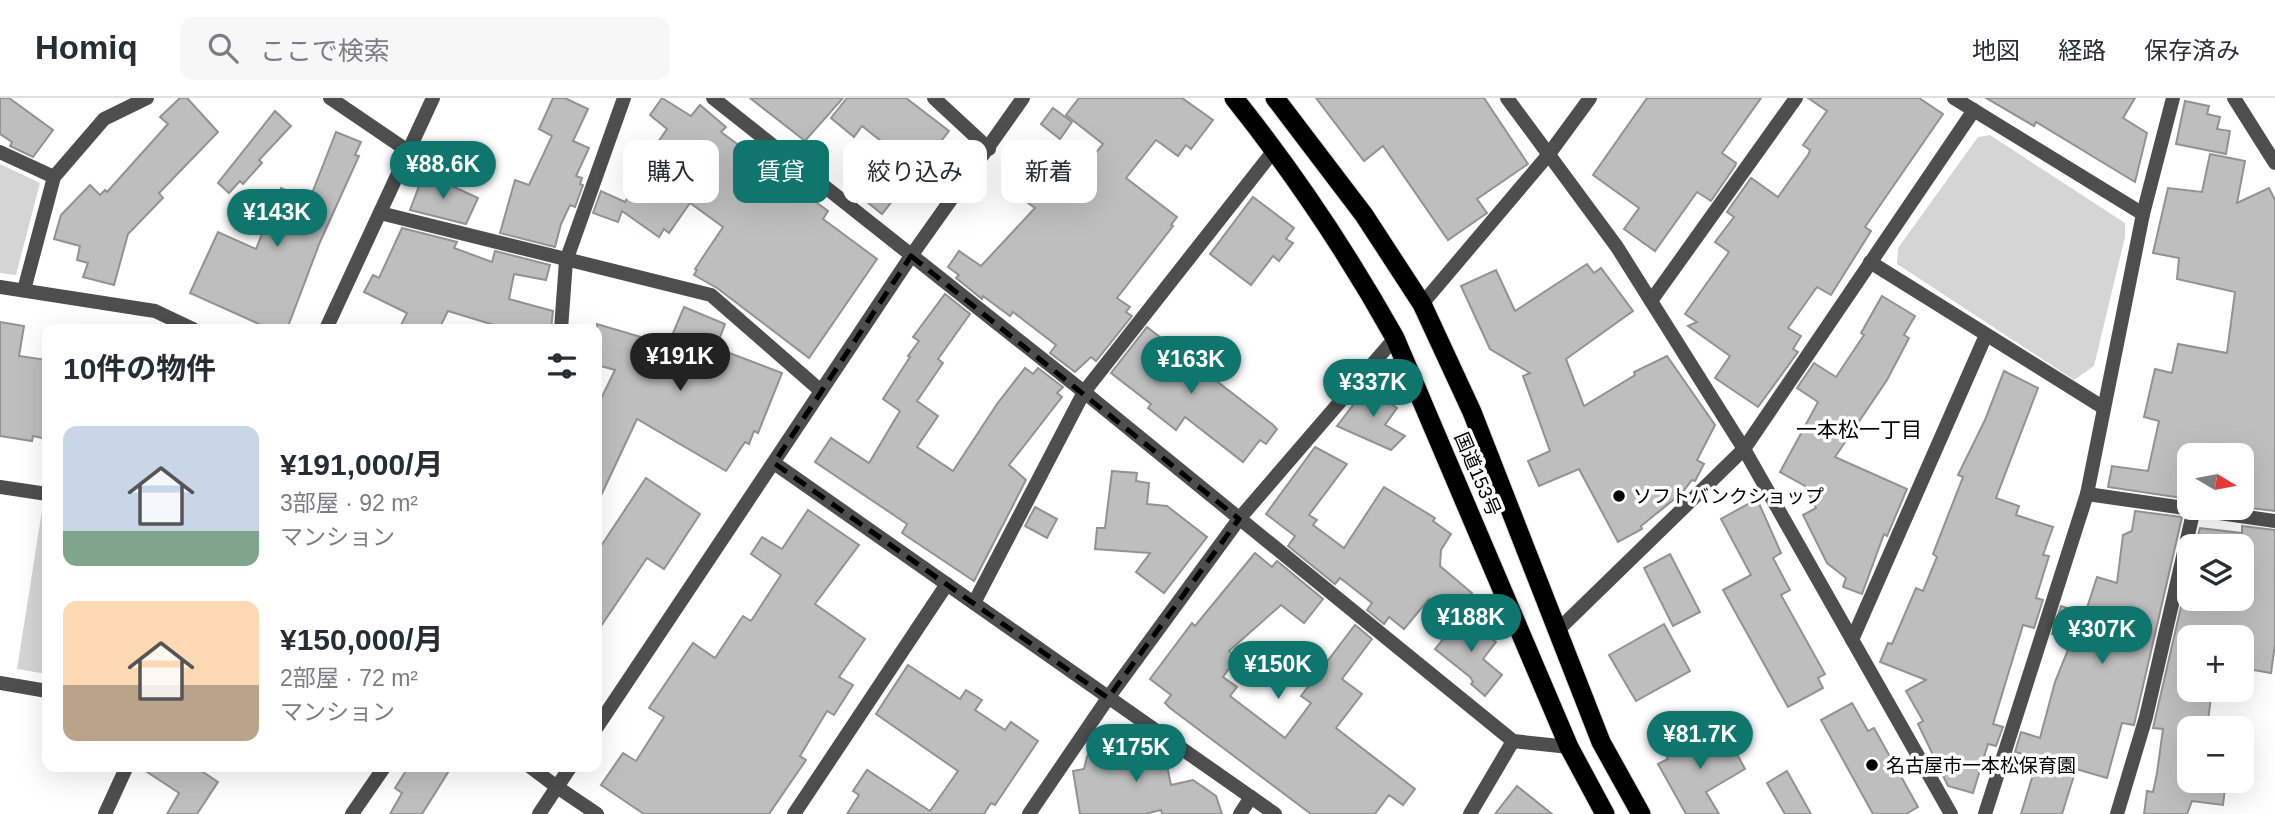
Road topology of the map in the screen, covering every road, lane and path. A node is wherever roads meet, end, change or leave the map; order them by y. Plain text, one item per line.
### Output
1 (147, 98) edge
2 (330, 98) edge
3 (433, 98) edge
4 (624, 98) edge
5 (713, 98) edge
6 (934, 98) edge
7 (1023, 98) edge
8 (1234, 98) edge
9 (1275, 98) edge
10 (1507, 98) edge
11 (1590, 98) edge
12 (1796, 98) edge
13 (1954, 98) edge
14 (2173, 98) edge
15 (2234, 98) edge
16 (1973, 110) junction
17 (989, 149) junction
18 (1275, 149) junction
19 (408, 151) junction
20 (0, 152) edge
21 (1549, 155) junction
22 (2275, 163) edge
23 (54, 177) junction
24 (380, 213) junction
25 (2143, 214) junction
26 (911, 256) junction
27 (566, 261) junction
28 (1870, 262) junction
29 (0, 287) edge
30 (24, 290) junction
31 (1651, 301) junction
32 (1422, 304) junction
33 (182, 324) edge
34 (328, 324) edge
35 (561, 324) edge
36 (1986, 335) junction
37 (1395, 338) junction
38 (821, 391) junction
39 (1084, 392) junction
40 (2104, 408) junction
41 (1744, 449) junction
42 (774, 463) junction
43 (0, 487) edge
44 (42, 493) edge
45 (2087, 494) junction
46 (2177, 507) edge
47 (2254, 517) edge
48 (1239, 519) junction
49 (2191, 520) edge
50 (2275, 520) edge
51 (947, 584) junction
52 (974, 603) junction
53 (1557, 631) junction
54 (1852, 640) junction
55 (0, 683) edge
56 (42, 690) edge
57 (1108, 698) junction
58 (602, 720) edge
59 (1514, 741) junction
60 (1569, 747) junction
61 (124, 772) edge
62 (381, 772) edge
63 (537, 772) edge
64 (566, 772) edge
65 (557, 787) junction
66 (1251, 797) junction
67 (105, 814) edge
68 (352, 814) edge
69 (539, 814) edge
70 (597, 814) edge
71 (794, 814) edge
72 (1029, 814) edge
73 (1240, 814) edge
74 (1275, 814) edge
75 (1470, 814) edge
76 (1605, 814) edge
77 (1641, 814) edge
78 (1951, 814) edge
79 (1985, 814) edge
80 (2117, 814) edge

1 - 23 street
2 - 19 street
3 - 19 street
4 - 27 street
5 - 26 street
6 - 17 street
7 - 17 street
8 - 18 highway, 国道153号
9 - 32 highway, 国道153号
10 - 21 street
11 - 21 street
12 - 31 street
13 - 16 street
14 - 25 street
15 - 22 street
16 - 25 street
16 - 28 street
17 - 26 street
18 - 37 highway, 国道153号
18 - 39 street
19 - 24 street
20 - 23 street
21 - 31 street
21 - 32 street
23 - 30 street
24 - 27 street
24 - 34 street
25 - 40 street
26 - 38 street
26 - 39 street
27 - 35 street
27 - 38 street
28 - 36 street
28 - 41 street
29 - 30 street
30 - 33 street
31 - 41 street
32 - 53 highway, 国道153号
36 - 40 street
36 - 54 street
37 - 48 street
37 - 60 highway, 国道153号
38 - 42 street
39 - 48 street
39 - 52 street
40 - 45 street
41 - 53 street
41 - 54 street
42 - 51 street
42 - 58 street
43 - 44 street
45 - 46 street
45 - 79 street
47 - 50 street
48 - 57 street
48 - 59 street
49 - 80 street
51 - 52 street
51 - 71 street
52 - 57 street
53 - 77 highway, 国道153号
54 - 78 street
55 - 56 street
57 - 66 street
57 - 72 street
59 - 60 street
59 - 75 street
60 - 76 highway, 国道153号
61 - 67 street
62 - 68 street
63 - 65 street
64 - 65 street
65 - 69 street
65 - 70 street
66 - 73 street
66 - 74 street

